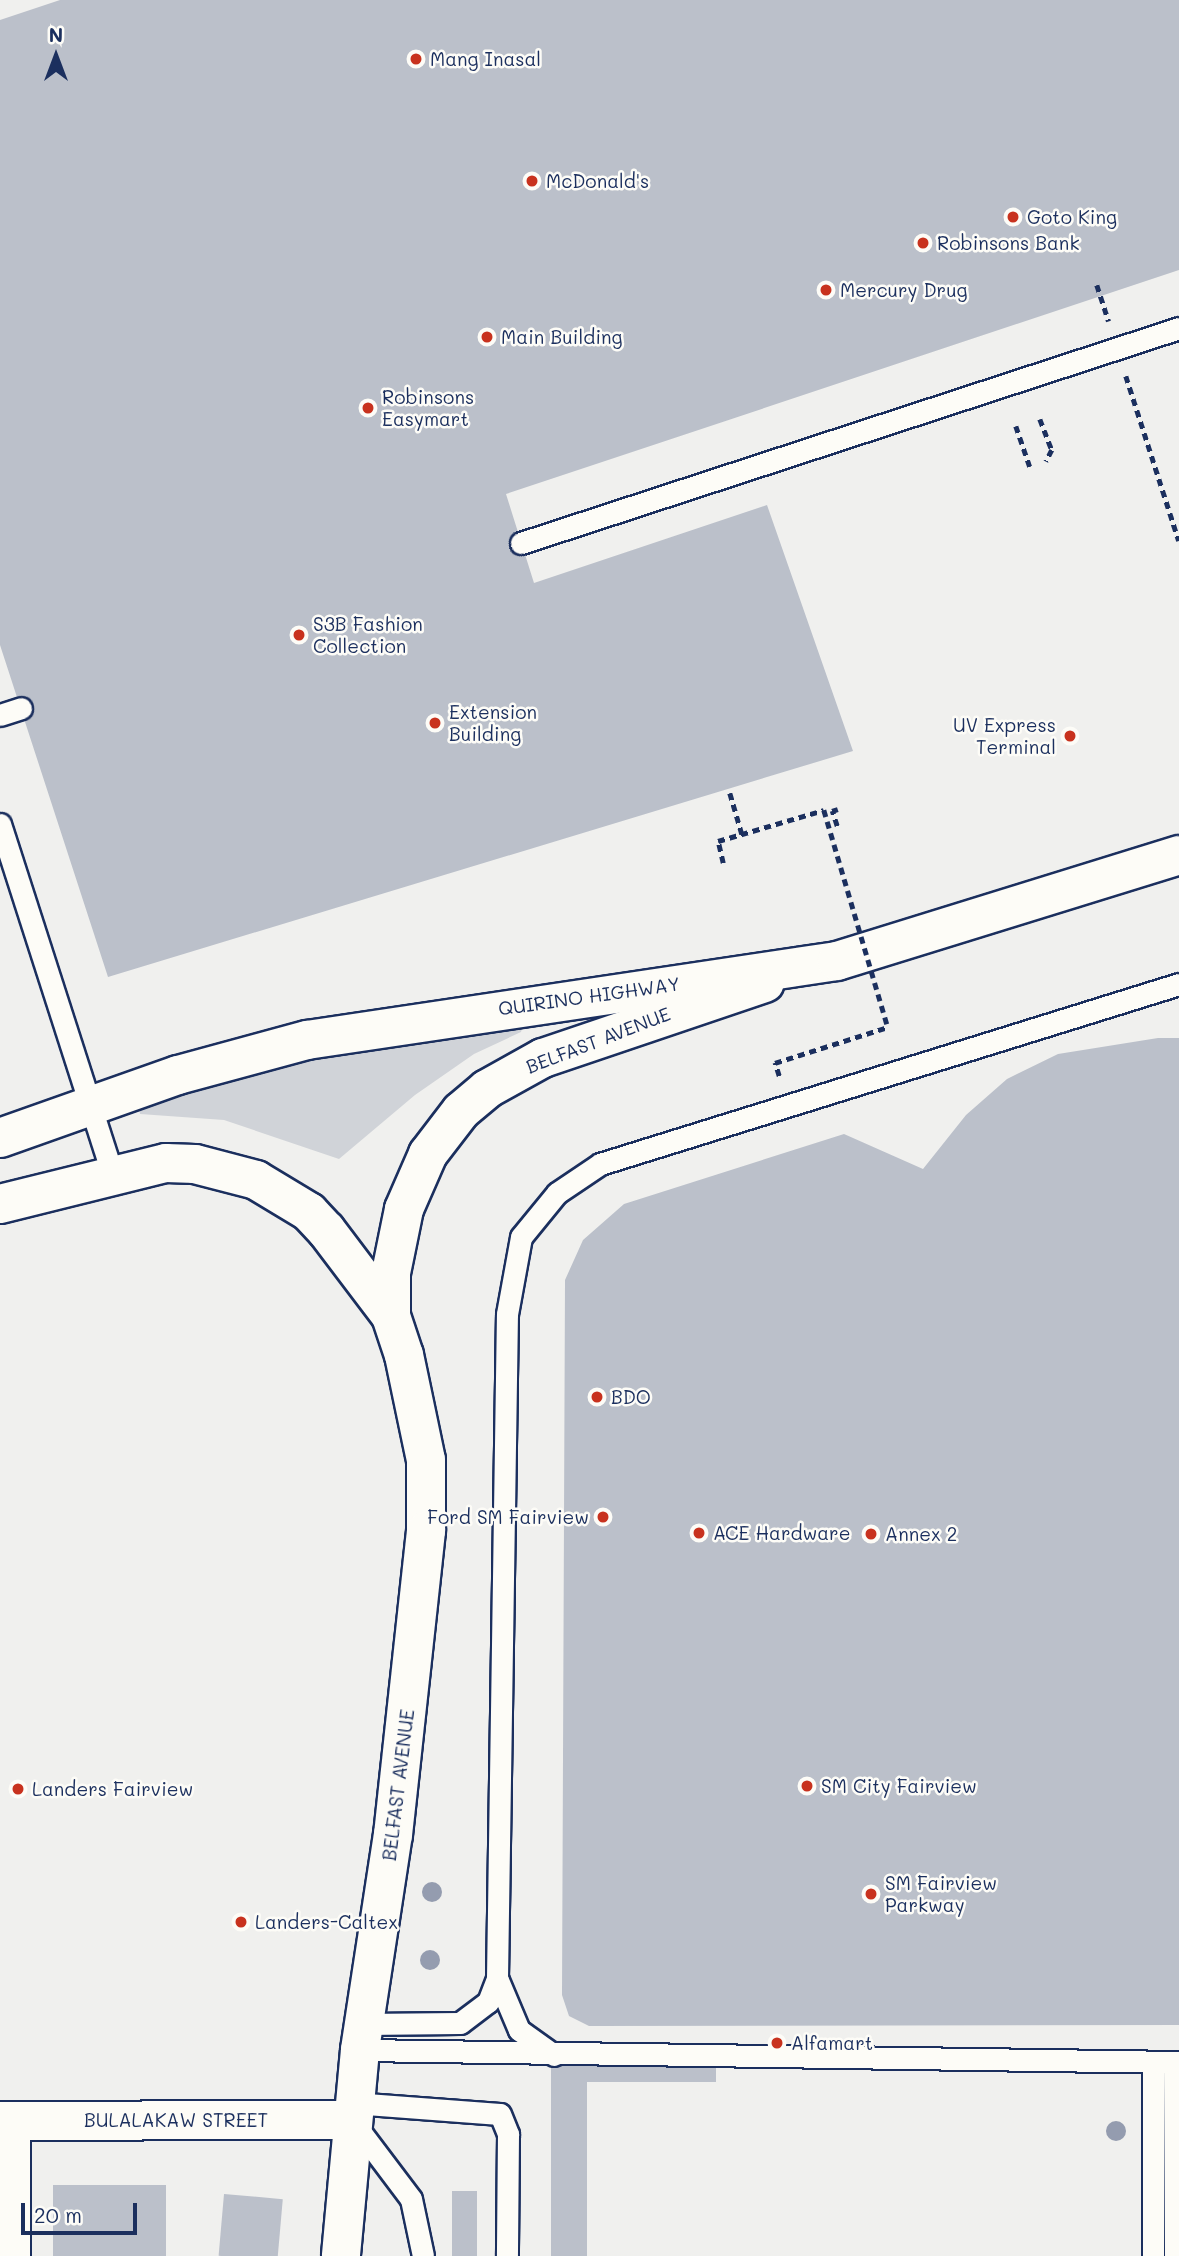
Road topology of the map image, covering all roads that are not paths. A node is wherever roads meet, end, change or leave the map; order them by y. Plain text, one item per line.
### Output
1 (1179, 328) edge
2 (521, 543) dead end
3 (21, 708) dead end
4 (0, 715) edge
5 (0, 824) edge
6 (1179, 855) edge
7 (837, 961) junction
8 (1179, 984) edge
9 (90, 1103) junction
10 (0, 1138) edge
11 (112, 1173) junction
12 (0, 1204) edge
13 (391, 1315) junction
14 (498, 1978) junction
15 (361, 2037) junction
16 (554, 2055) junction
17 (1169, 2062) edge
18 (353, 2112) junction
19 (6, 2121) edge
20 (11, 2256) edge
21 (341, 2256) edge
22 (423, 2256) edge
23 (507, 2256) edge
24 (1153, 2256) edge
25 (1175, 2256) edge

1 - 2 lane
3 - 4 lane
5 - 9 lane
6 - 7 main road, QUIRINO HIGHWAY
7 - 9 main road, QUIRINO HIGHWAY
7 - 13 main road, BELFAST AVENUE
8 - 14 lane
9 - 10 main road, QUIRINO HIGHWAY
9 - 11 lane
11 - 12 main road, BELFAST AVENUE
11 - 13 main road, BELFAST AVENUE
13 - 15 main road, BELFAST AVENUE
14 - 15 lane
14 - 16 lane
15 - 16 lane
15 - 18 main road, BELFAST AVENUE
16 - 17 lane
17 - 24 lane
17 - 25 lane
18 - 19 main road, BULALAKAW STREET
18 - 21 main road, BELFAST AVENUE
18 - 22 lane
18 - 23 lane
19 - 20 main road

